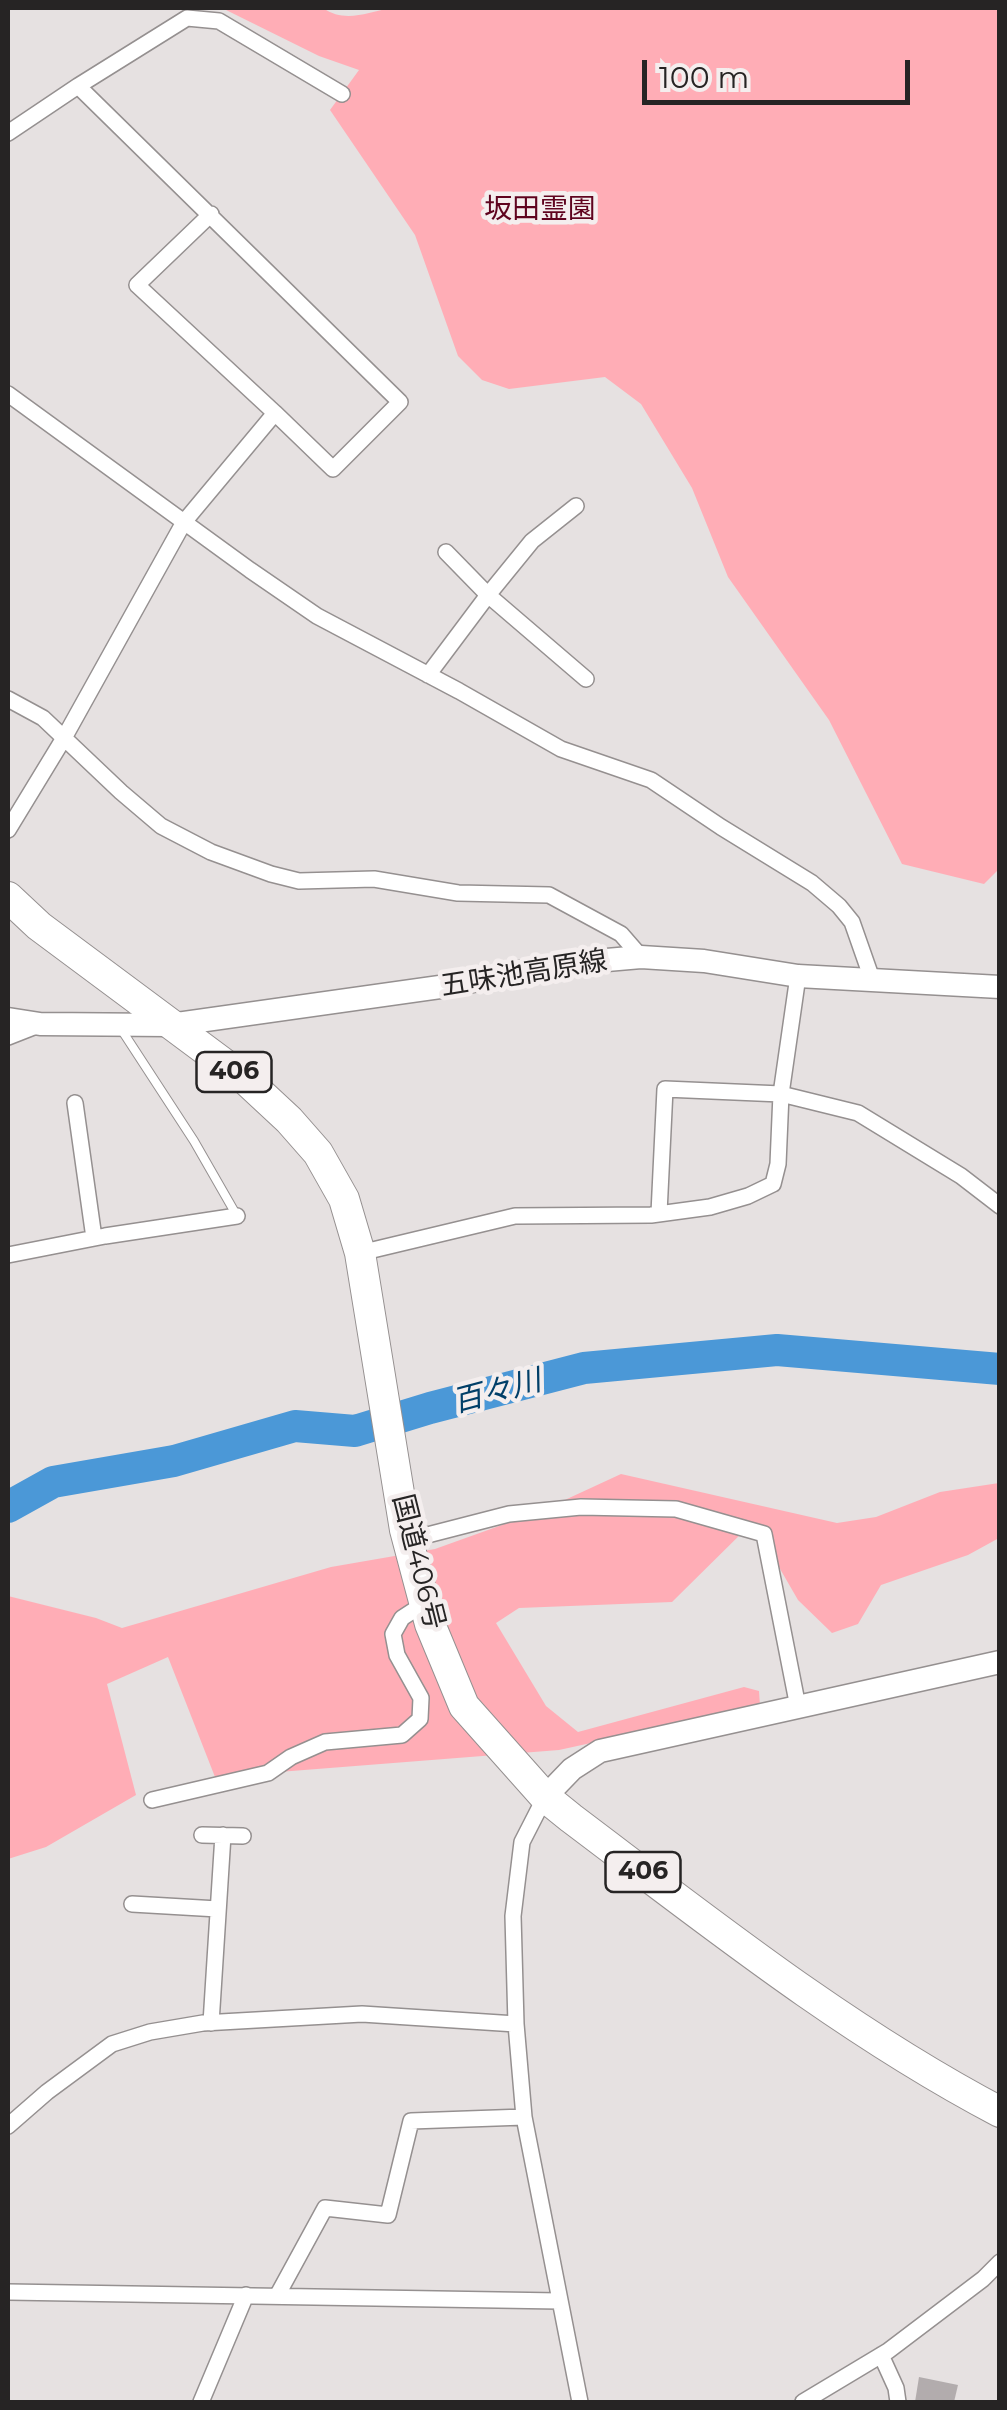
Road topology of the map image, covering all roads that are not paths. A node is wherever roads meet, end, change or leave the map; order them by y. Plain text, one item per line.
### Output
1 (197, 13) edge
2 (78, 86) junction
3 (342, 94) dead end
4 (8, 133) edge
5 (211, 214) junction
6 (8, 394) edge
7 (275, 413) junction
8 (576, 506) dead end
9 (184, 522) junction
10 (446, 552) dead end
11 (488, 595) junction
12 (428, 675) junction
13 (586, 679) dead end
14 (8, 700) edge
15 (64, 738) junction
16 (8, 830) edge
17 (8, 897) edge
18 (641, 957) junction
19 (798, 976) junction
20 (872, 979) junction
21 (1000, 988) edge
22 (8, 1020) edge
23 (40, 1024) junction
24 (118, 1024) junction
25 (170, 1025) junction
26 (8, 1037) edge
27 (781, 1094) junction
28 (75, 1103) dead end
29 (1000, 1206) edge
30 (659, 1214) junction
31 (237, 1216) joint
32 (94, 1238) junction
33 (360, 1254) junction
34 (8, 1255) edge
35 (407, 1535) junction
36 (424, 1603) junction
37 (1000, 1662) edge
38 (798, 1707) junction
39 (546, 1797) junction
40 (152, 1800) dead end
41 (202, 1835) dead end
42 (222, 1835) junction
43 (243, 1836) dead end
44 (132, 1904) dead end
45 (218, 1909) junction
46 (211, 2023) junction
47 (516, 2024) junction
48 (1000, 2112) edge
49 (524, 2117) junction
50 (8, 2126) edge
51 (1000, 2262) edge
52 (8, 2292) edge
53 (246, 2295) junction
54 (277, 2296) junction
55 (558, 2301) junction
56 (881, 2355) junction
57 (201, 2402) edge
58 (580, 2402) edge
59 (803, 2402) edge
60 (898, 2402) edge

1 - 2 street
1 - 3 street
2 - 4 street
2 - 5 street
5 - 7 street
5 - 7 street
6 - 9 street
7 - 9 street
8 - 11 street
9 - 12 street
9 - 15 street
10 - 11 street
11 - 12 street
11 - 13 street
12 - 20 street
14 - 15 street
15 - 16 street
15 - 18 street
17 - 25 highway, 国道406号 / 406
18 - 19 main road, 五味池高原線
18 - 25 main road, 五味池高原線
19 - 20 main road, 五味池高原線
19 - 27 street
20 - 21 main road, 五味池高原線
22 - 23 main road, 五味池高原線
23 - 24 main road, 五味池高原線
23 - 26 street
24 - 25 main road, 五味池高原線
24 - 31 lane
25 - 33 highway, 国道406号 / 406
27 - 29 street
27 - 30 street
27 - 30 street
28 - 32 street
30 - 33 street
31 - 32 street
32 - 34 street
33 - 35 highway, 国道406号 / 406
35 - 36 highway, 国道406号 / 406
35 - 38 street
36 - 39 highway, 国道406号 / 406
36 - 40 street
37 - 38 main road
38 - 39 main road
39 - 47 street
39 - 48 highway, 国道406号 / 406
41 - 42 street
42 - 43 street
42 - 45 street
44 - 45 street
45 - 46 street
46 - 47 street
46 - 50 street
47 - 49 street
49 - 54 street
49 - 55 street
51 - 56 street
52 - 53 street
53 - 54 street
53 - 57 street
54 - 55 street
55 - 58 street
56 - 59 street
56 - 60 street

